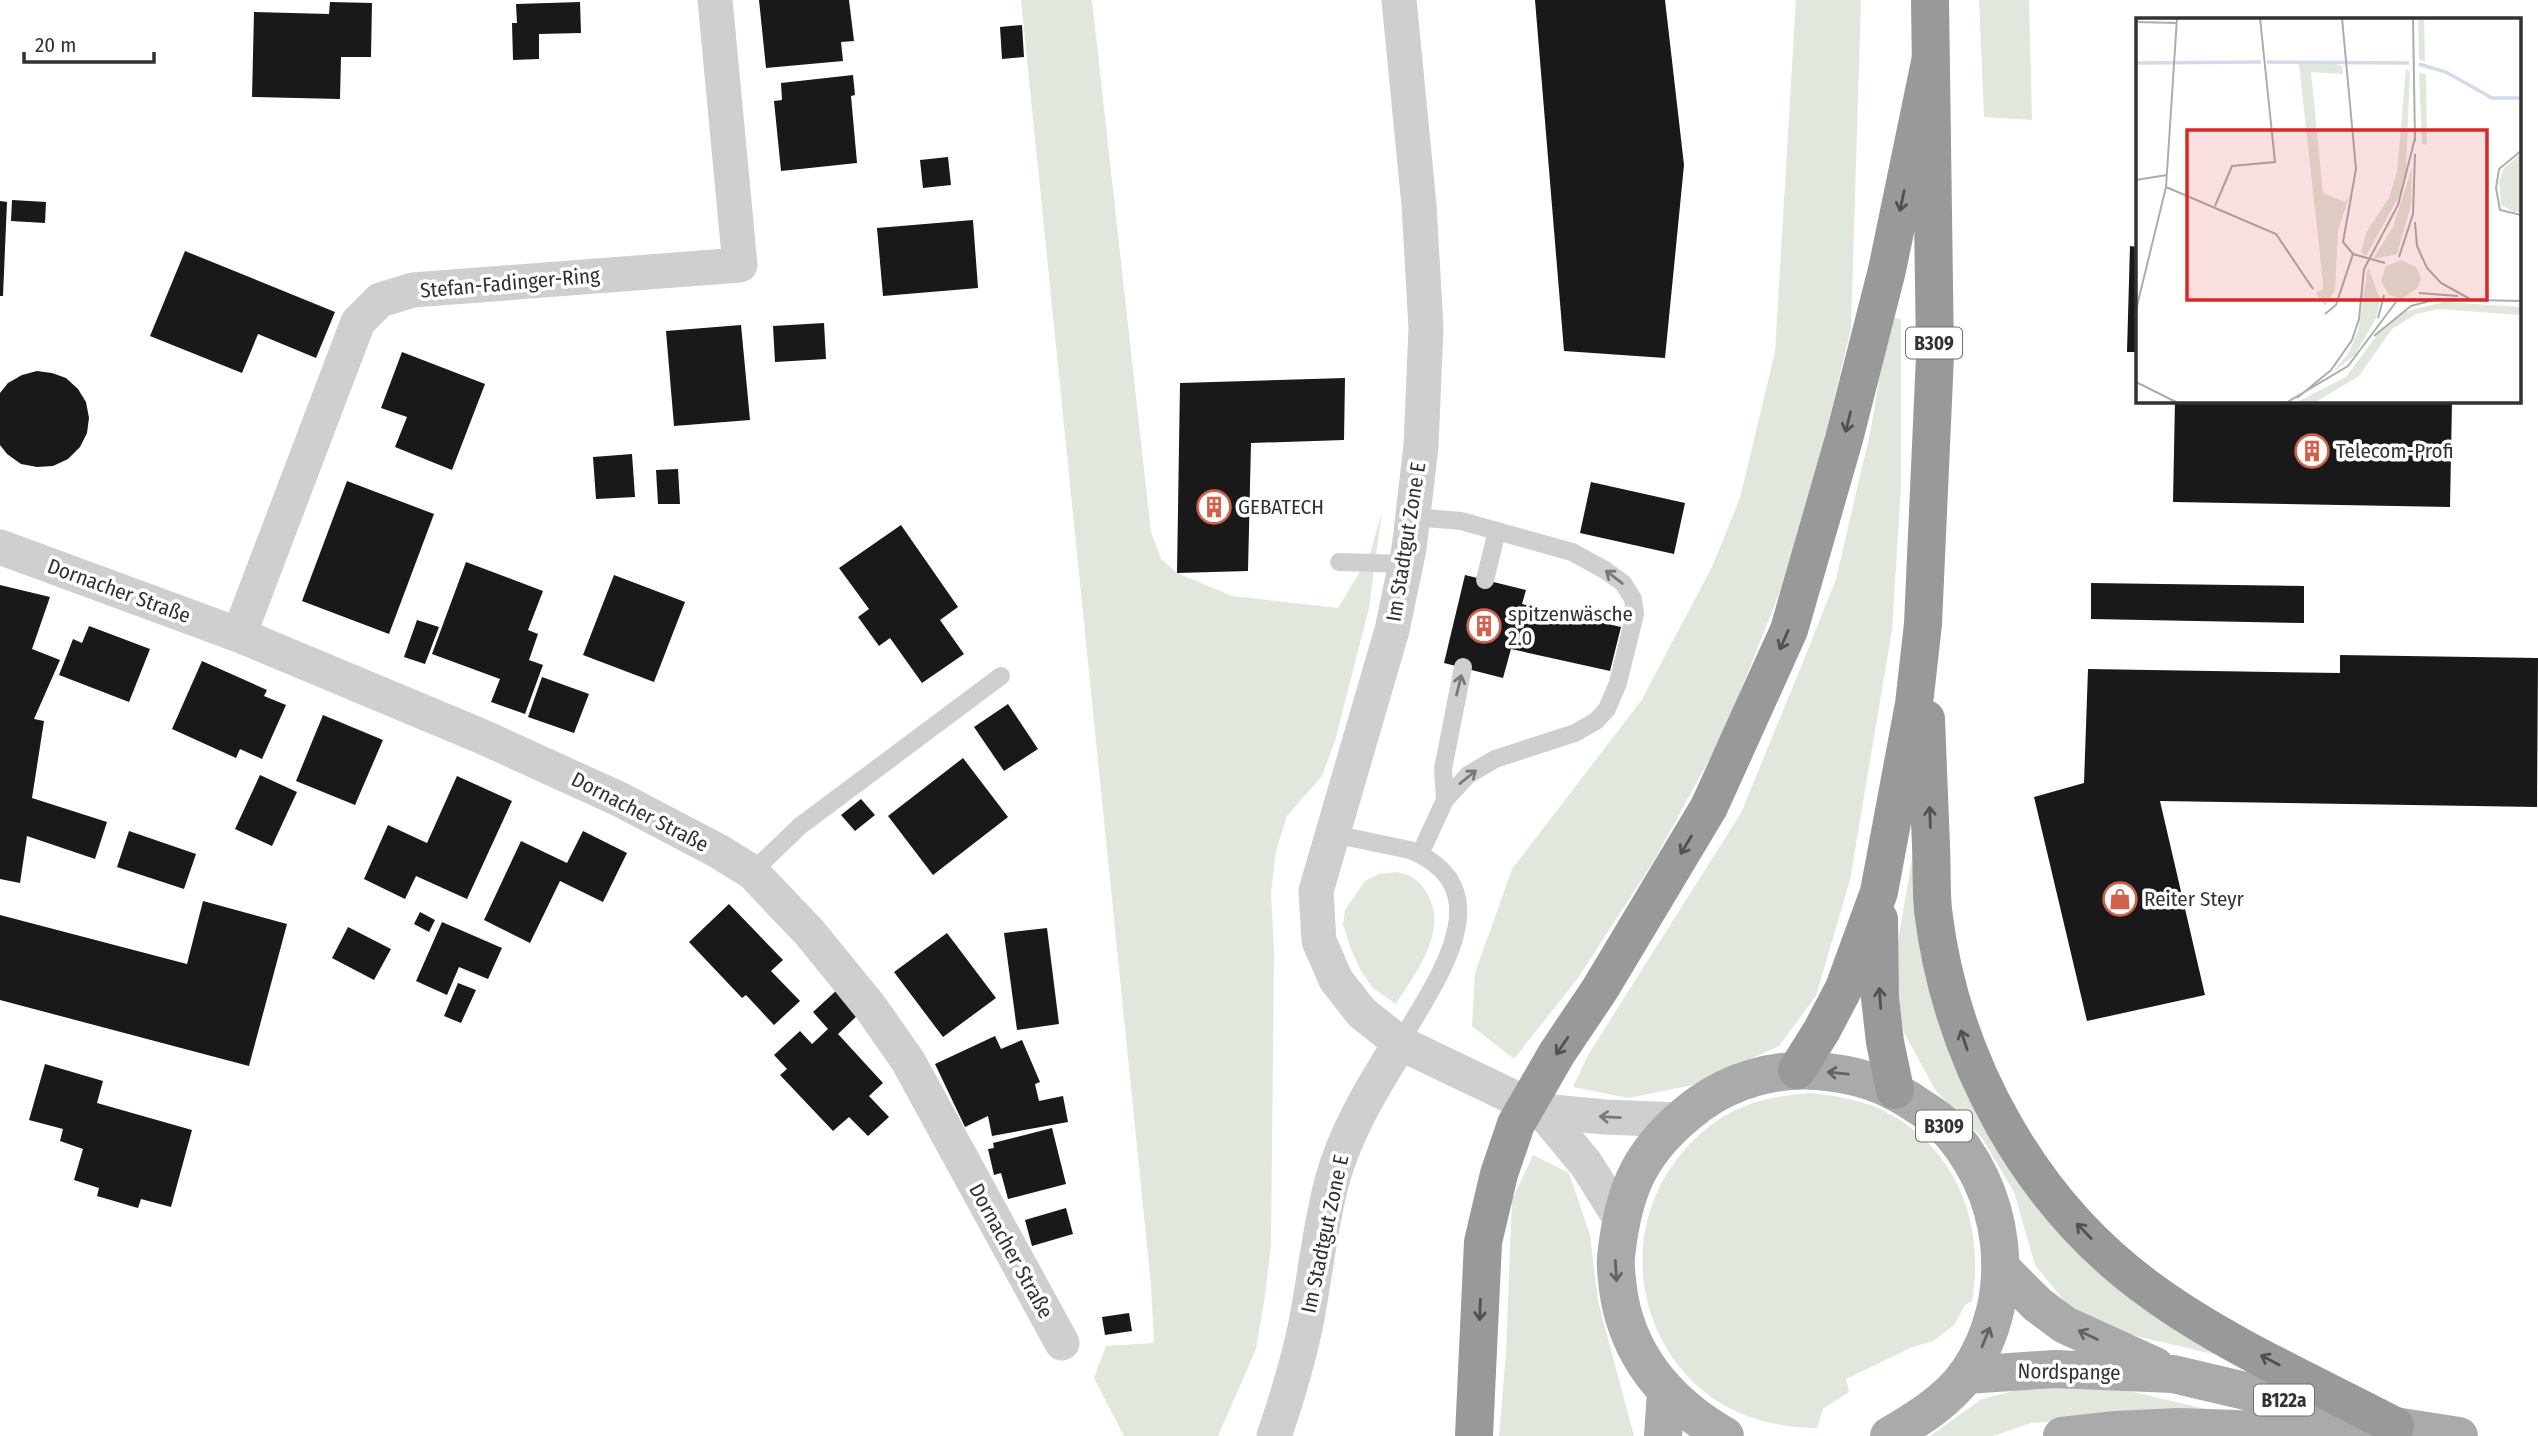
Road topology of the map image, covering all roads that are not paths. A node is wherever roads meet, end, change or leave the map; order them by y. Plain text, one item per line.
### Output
1 (715, 0) edge
2 (1399, 0) edge
3 (1930, 0) edge
4 (1930, 62) junction
5 (1413, 517) junction
6 (1497, 531) junction
7 (0, 547) edge
8 (1339, 562) dead end
9 (1406, 564) junction
10 (1485, 580) dead end
11 (1923, 624) junction
12 (239, 635) junction
13 (1463, 667) dead end
14 (1001, 676) dead end
15 (1445, 800) junction
16 (1333, 834) junction
17 (1420, 854) junction
18 (752, 873) junction
19 (1879, 892) junction
20 (1400, 1043) junction
21 (1797, 1070) junction
22 (1895, 1090) junction
23 (1542, 1111) junction
24 (1679, 1119) junction
25 (1620, 1218) junction
26 (2002, 1269) junction
27 (1062, 1343) dead end
28 (2172, 1374) junction
29 (1966, 1375) junction
30 (1665, 1392) junction
31 (2411, 1431) edge
32 (1273, 1436) edge
33 (1474, 1436) edge
34 (1663, 1436) edge
35 (1725, 1436) edge
36 (1889, 1436) edge
37 (2062, 1436) edge
38 (2459, 1436) edge

1 - 12 street, Stefan-Fadinger-Ring
2 - 5 street, Im Stadtgut Zone E
3 - 4 highway, B309
4 - 11 highway, B309
4 -> 33 highway
5 - 6 lane
5 - 9 street, Im Stadtgut Zone E
6 - 10 lane
15 -> 6 lane
7 - 12 street, Dornacher Straße
8 - 9 lane
9 - 16 street, Im Stadtgut Zone E
11 - 19 highway, B309
31 -> 11 highway
12 - 18 street, Dornacher Straße
15 -> 13 lane
14 - 18 lane
15 - 17 lane
16 - 17 lane
16 - 20 street, Im Stadtgut Zone E
17 - 20 lane
18 - 27 street, Dornacher Straße
19 - 21 highway, B309
22 -> 19 highway, B309
20 - 23 street, Im Stadtgut Zone E
20 - 32 street, Im Stadtgut Zone E
22 -> 21 main road, B309
21 - 24 main road, B309
22 - 26 main road, B309
24 -> 23 street, Im Stadtgut Zone E
23 - 25 street, Im Stadtgut Zone E
24 - 25 main road, B309
25 -> 30 main road, B309
28 -> 26 main road, Nordspange / B122a
29 -> 26 main road, B309
28 - 29 main road, Nordspange / B122a
28 - 31 main road, Nordspange / B122a
29 - 36 main road, B309
30 - 34 main road
30 - 35 main road, B309
31 - 37 main road
31 - 38 main road, Nordspange / B122a

